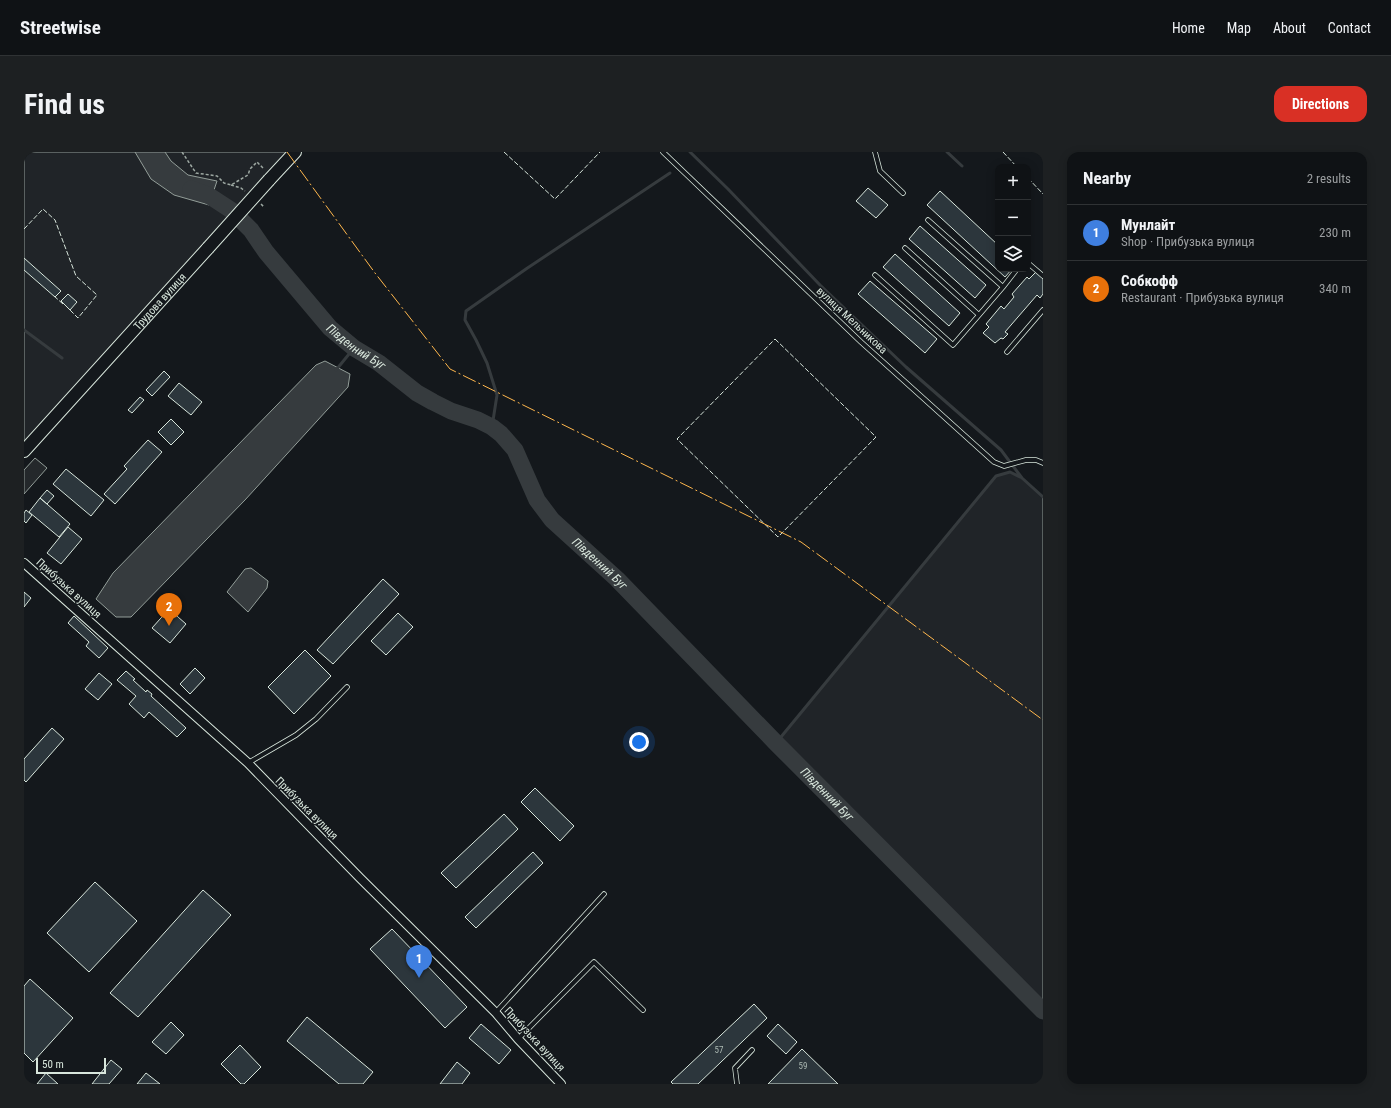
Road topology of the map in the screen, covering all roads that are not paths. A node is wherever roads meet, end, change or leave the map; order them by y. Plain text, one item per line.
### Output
1 (295, 152) edge
2 (663, 152) edge
3 (875, 152) edge
4 (904, 193) dead end
5 (928, 220) dead end
6 (905, 248) dead end
7 (1031, 266) edge
8 (1016, 272) edge
9 (876, 275) dead end
10 (1043, 276) edge
11 (1003, 287) junction
12 (1043, 310) edge
13 (979, 316) junction
14 (1007, 352) dead end
15 (24, 451) edge
16 (1043, 463) edge
17 (24, 563) edge
18 (347, 687) dead end
19 (248, 763) junction
20 (604, 894) dead end
21 (643, 1010) dead end
22 (496, 1013) junction
23 (518, 1039) junction
24 (752, 1050) dead end
25 (561, 1084) edge
26 (737, 1084) edge

1 - 15 main road, Трудова вулиця, bridge
2 - 16 lane, вулиця Мельникова
3 - 4 lane
5 - 11 lane
6 - 13 lane
7 - 10 lane
8 - 11 lane
9 - 13 lane
11 - 13 lane
12 - 14 lane
17 - 19 street, Прибузька вулиця
18 - 19 lane
19 - 22 street, Прибузька вулиця
20 - 22 lane
21 - 23 lane
22 - 23 street, Прибузька вулиця
23 - 25 street, Прибузька вулиця
24 - 26 lane

